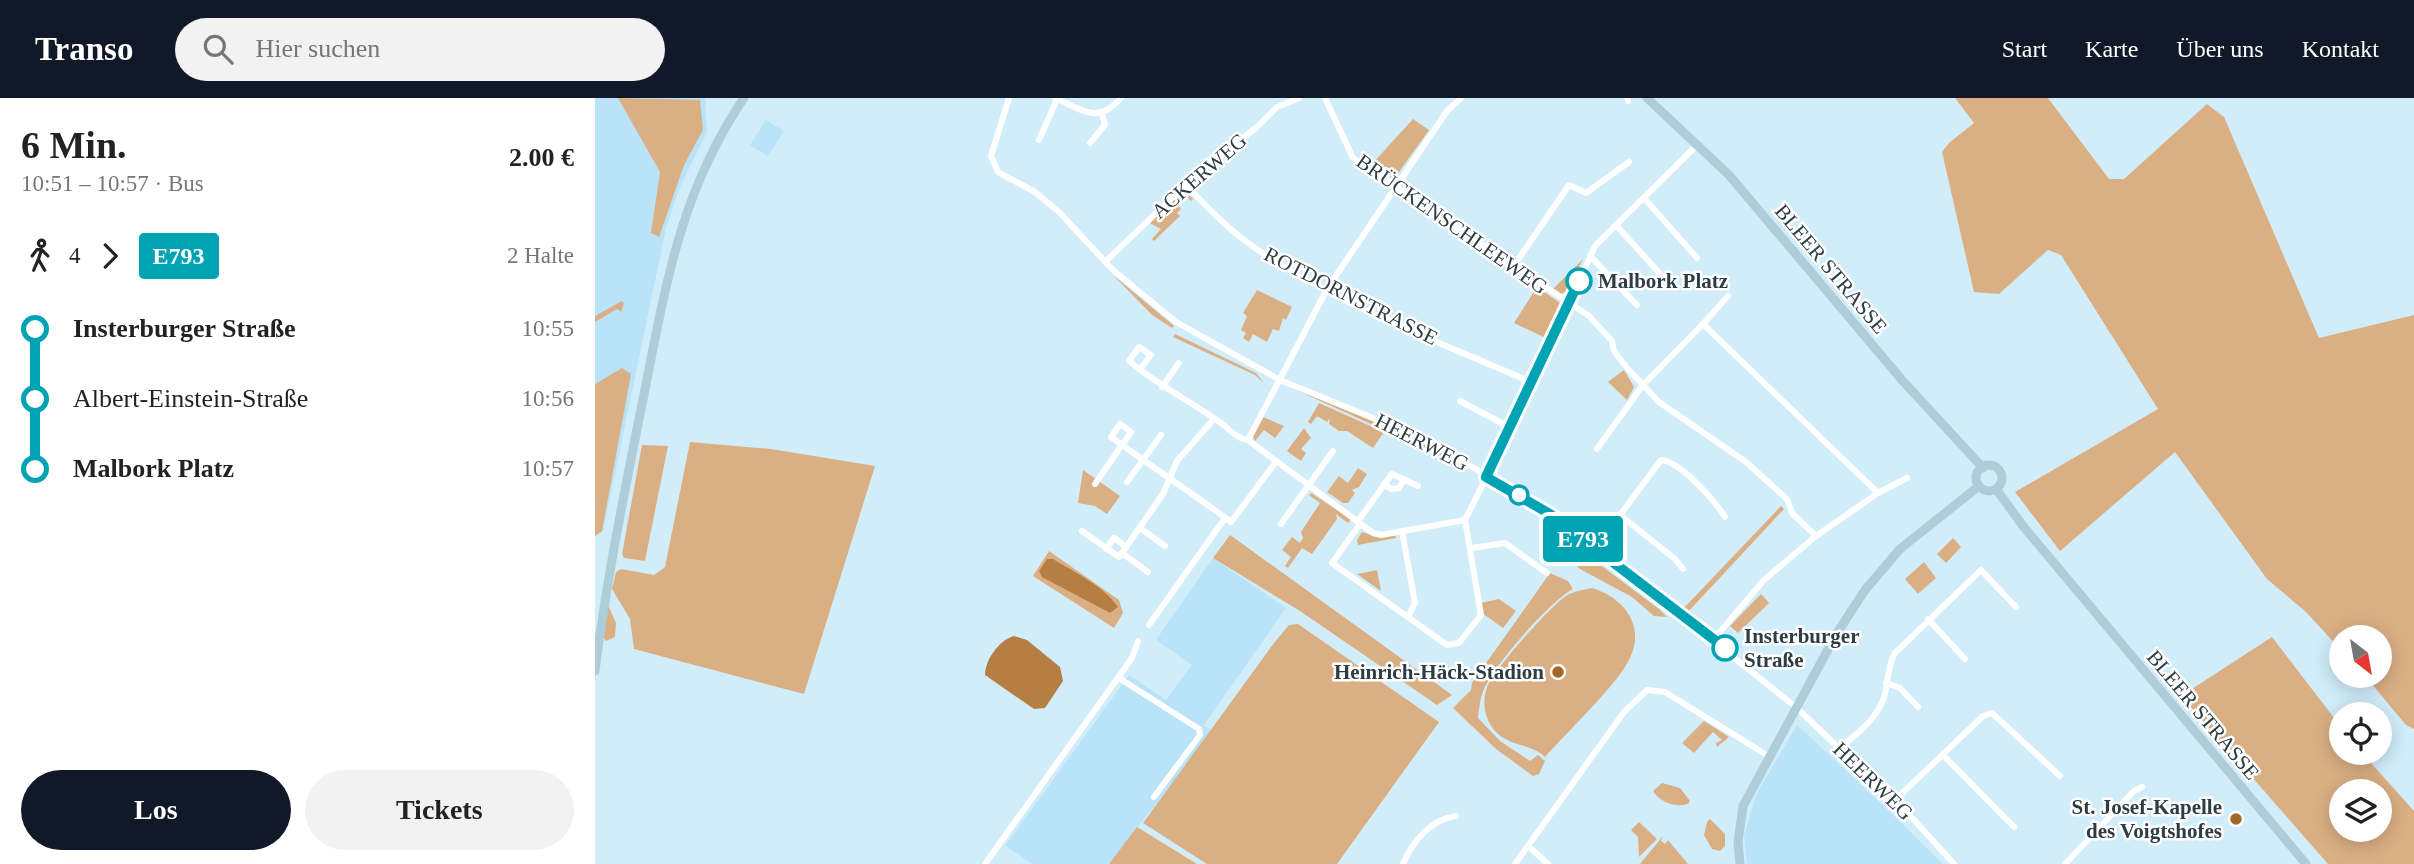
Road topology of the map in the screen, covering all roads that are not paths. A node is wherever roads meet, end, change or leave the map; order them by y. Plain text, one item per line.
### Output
1 (744, 98) edge
2 (1009, 98) edge
3 (1056, 98) edge
4 (1121, 98) edge
5 (1272, 98) edge
6 (1299, 98) edge
7 (1325, 98) edge
8 (1461, 98) edge
9 (1647, 98) edge
10 (1277, 107) junction
11 (1102, 113) junction
12 (1039, 140) dead end
13 (1090, 143) dead end
14 (1698, 144) junction
15 (1629, 162) dead end
16 (1185, 184) junction
17 (1395, 187) junction
18 (1644, 198) junction
19 (1616, 225) junction
20 (1590, 256) junction
21 (1697, 258) dead end
22 (1105, 262) junction
23 (1513, 267) junction
24 (1670, 285) dead end
25 (1327, 289) junction
26 (1728, 296) dead end
27 (1570, 303) junction
28 (1637, 306) dead end
29 (1703, 324) junction
30 (1179, 363) dead end
31 (1140, 369) dead end
32 (1280, 380) junction
33 (1533, 383) junction
34 (1643, 385) junction
35 (1162, 387) junction
36 (1461, 401) dead end
37 (1214, 419) junction
38 (1511, 428) junction
39 (1161, 435) dead end
40 (1248, 440) junction
41 (1597, 449) dead end
42 (1333, 451) dead end
43 (1143, 460) junction
44 (1275, 463) junction
45 (1983, 468) junction
46 (1168, 477) junction
47 (1486, 477) junction
48 (1907, 478) dead end
49 (1404, 480) junction
50 (1127, 482) dead end
51 (1095, 484) dead end
52 (1310, 484) junction
53 (1384, 484) junction
54 (1418, 486) dead end
55 (1979, 486) junction
56 (1996, 489) junction
57 (1878, 493) junction
58 (1620, 515) junction
59 (1725, 517) dead end
60 (1228, 520) junction
61 (1465, 520) junction
62 (1359, 523) junction
63 (1281, 524) dead end
64 (1140, 528) junction
65 (1081, 531) dead end
66 (1402, 531) junction
67 (1816, 536) junction
68 (1165, 546) dead end
69 (1472, 548) junction
70 (1106, 549) junction
71 (1124, 550) junction
72 (1600, 551) junction
73 (1683, 569) dead end
74 (1148, 572) dead end
75 (1547, 573) dead end
76 (2016, 607) dead end
77 (1408, 617) junction
78 (1928, 620) junction
79 (1149, 625) dead end
80 (1714, 639) junction
81 (1138, 641) dead end
82 (1965, 659) dead end
83 (595, 671) edge
84 (1119, 678) junction
85 (1886, 683) junction
86 (1918, 707) dead end
87 (1797, 708) junction
88 (1839, 749) junction
89 (1943, 755) junction
90 (1770, 757) junction
91 (2060, 776) dead end
92 (2142, 787) dead end
93 (1154, 797) dead end
94 (1894, 801) junction
95 (1456, 816) dead end
96 (2014, 827) dead end
97 (1528, 846) junction
98 (985, 864) edge
99 (1403, 864) edge
100 (1515, 864) edge
101 (1548, 864) edge
102 (1741, 864) edge
103 (1954, 864) edge
104 (2065, 864) edge
105 (2306, 864) edge

1 - 83 street
2 - 22 street, HEERWEG
3 - 11 street
3 - 12 street
4 - 11 street
5 - 10 street
6 - 10 street, ACKERWEG
7 - 17 street, BRÜCKENSCHLEEWEG
8 - 17 street
9 - 14 street, BLEER STRASSE
10 - 16 street, ACKERWEG
11 - 13 street
14 - 18 street
14 - 45 street, BLEER STRASSE
15 - 23 street
16 - 22 street, ACKERWEG
16 - 25 street, ROTDORNSTRASSE
17 - 23 street, BRÜCKENSCHLEEWEG
17 - 25 street
18 - 19 street
18 - 21 street
19 - 20 street
19 - 24 street
20 - 27 street
20 - 28 street
22 - 32 street, HEERWEG
23 - 27 street, BRÜCKENSCHLEEWEG
25 - 32 street
25 - 33 street, ROTDORNSTRASSE
26 - 29 street
27 - 33 street
27 - 34 street, BRÜCKENSCHLEEWEG
29 - 34 street
29 - 57 street
30 - 35 street
31 - 35 street
32 - 40 street
32 - 47 street, HEERWEG
33 - 38 street
34 - 41 street
34 - 67 street, BRÜCKENSCHLEEWEG
35 - 37 street
36 - 38 street
37 - 40 street
37 - 46 street
38 - 47 street
39 - 43 street
40 - 44 street
42 - 52 street
43 - 46 street
43 - 50 street
43 - 51 street
44 - 52 street
44 - 60 street
45 - 55 street
45 - 56 street
46 - 60 street
46 - 64 street
47 - 61 street
47 - 72 street, HEERWEG
48 - 57 street
49 - 53 street
49 - 53 street
49 - 54 street
52 - 62 street
52 - 63 street
53 - 62 street
55 - 56 street
55 - 87 street
56 - 105 street, BLEER STRASSE
57 - 67 street
58 - 59 street
58 - 72 street
58 - 73 street
60 - 79 street
61 - 66 street
61 - 69 street
62 - 66 street
62 - 77 street
64 - 68 street
64 - 71 street
65 - 70 street
66 - 77 street
67 - 80 street
69 - 75 street
69 - 77 street
70 - 71 street
70 - 71 street
71 - 74 street
72 - 80 street, HEERWEG
76 - 78 street
78 - 82 street
78 - 85 street
80 - 87 street, HEERWEG
81 - 84 street
84 - 93 street
84 - 98 street
85 - 86 street
85 - 88 street
87 - 88 street, HEERWEG
87 - 90 street
88 - 94 street, HEERWEG
89 - 91 street
89 - 94 street
89 - 96 street
90 - 97 street
90 - 102 street
92 - 104 street
94 - 103 street, HEERWEG
95 - 99 street
97 - 100 street
97 - 101 street

